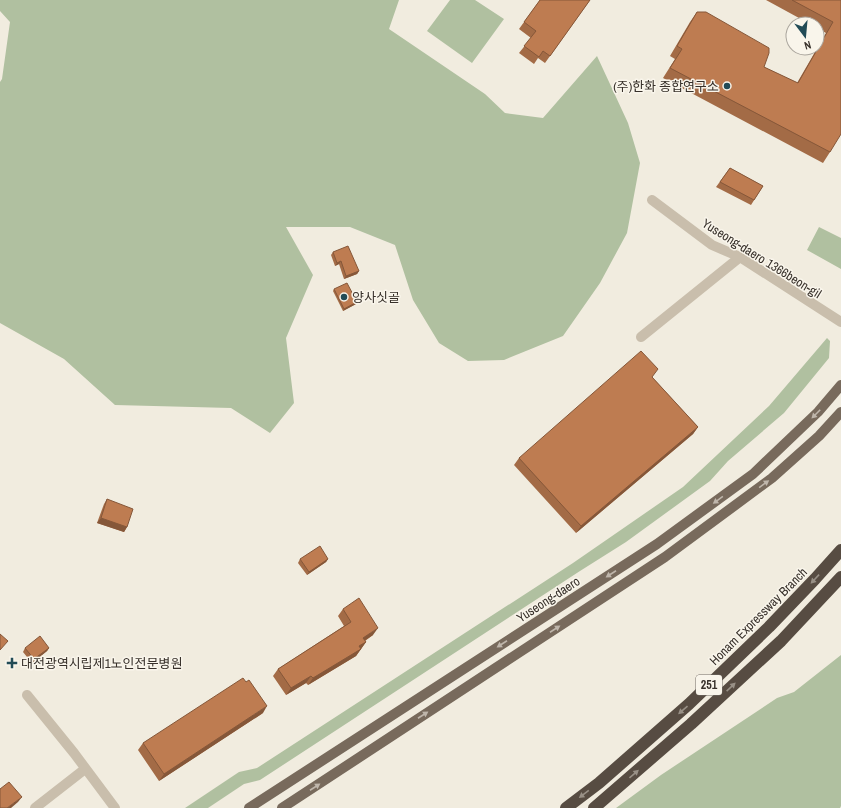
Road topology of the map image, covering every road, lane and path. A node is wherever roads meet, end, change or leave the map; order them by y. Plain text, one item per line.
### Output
1 (652, 200) dead end
2 (740, 257) junction
3 (841, 322) edge
4 (641, 337) dead end
5 (841, 385) edge
6 (841, 412) edge
7 (841, 550) edge
8 (841, 577) edge
9 (27, 695) dead end
10 (85, 768) junction
11 (35, 808) edge
12 (116, 808) edge
13 (249, 808) edge
14 (282, 808) edge
15 (566, 808) edge
16 (594, 808) edge

1 - 2 street, Yuseong-daero 1366beon-gil
2 - 3 street, Yuseong-daero 1366beon-gil
2 - 4 street
5 -> 13 main road, Yuseong-daero
14 -> 6 main road
7 -> 15 highway, Honam Expressway Branch / 251
16 -> 8 highway, 251
9 - 10 street
10 - 11 street
10 - 12 street

